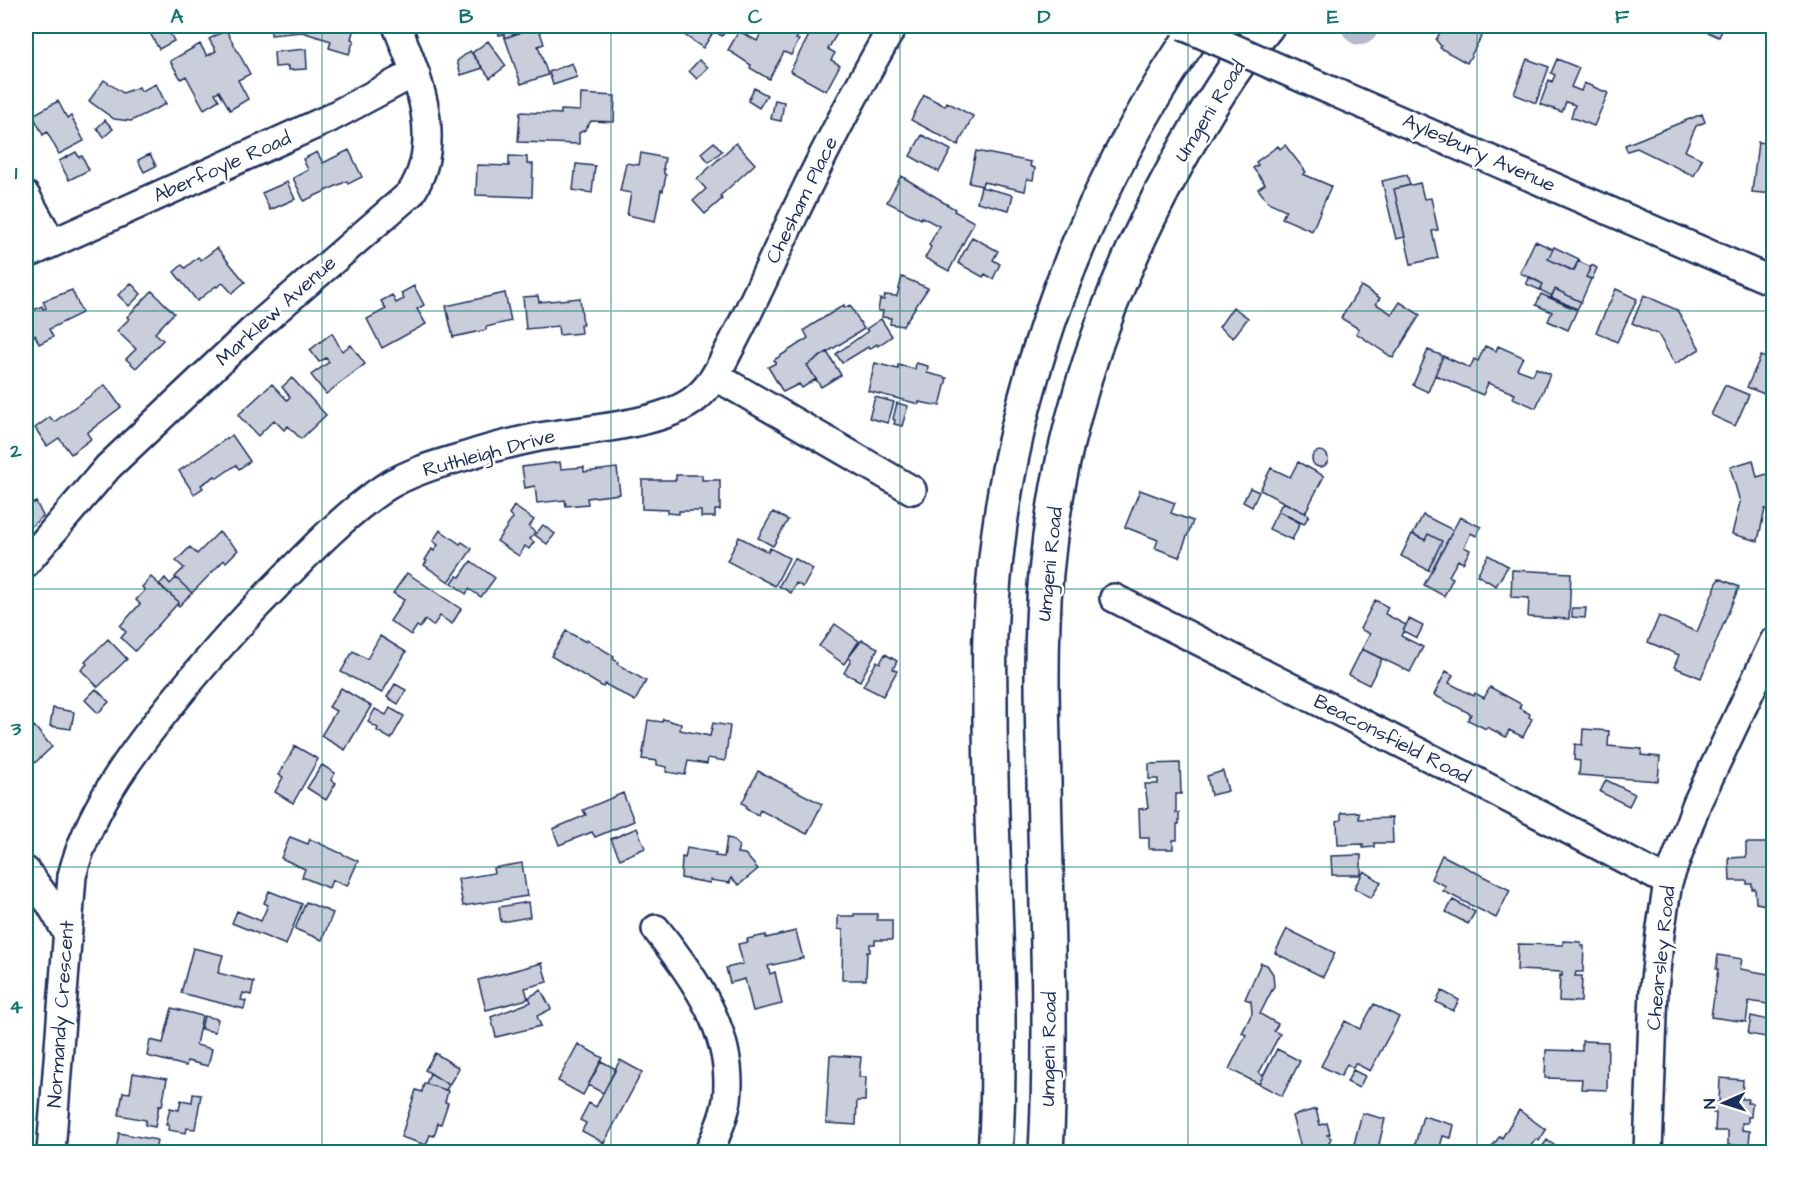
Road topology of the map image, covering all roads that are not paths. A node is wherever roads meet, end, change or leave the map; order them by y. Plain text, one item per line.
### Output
1 (397, 26) edge
2 (893, 26) edge
3 (1183, 26) edge
4 (1199, 26) edge
5 (1268, 26) edge
6 (416, 75) junction
7 (26, 196) edge
8 (52, 243) junction
9 (26, 255) edge
10 (1773, 282) edge
11 (715, 376) junction
12 (912, 490) dead end
13 (26, 563) edge
14 (1114, 598) dead end
15 (1773, 641) edge
16 (26, 870) edge
17 (72, 876) junction
18 (1668, 882) junction
19 (656, 929) dead end
20 (67, 933) junction
21 (51, 1152) edge
22 (709, 1152) edge
23 (995, 1152) edge
24 (1046, 1152) edge
25 (1648, 1152) edge

1 - 6 street, Marklew Avenue
2 - 11 street, Chesham Place
3 - 10 street, Aylesbury Avenue, bridge
4 - 23 highway
5 - 24 highway, Umgeni Road
6 - 8 street, Aberfoyle Road
6 - 13 street, Marklew Avenue
7 - 8 street
8 - 9 street, Aberfoyle Road
11 - 12 street
11 - 17 street, Ruthleigh Drive
14 - 18 street, Beaconsfield Road
15 - 18 street, Chearsley Road
16 - 17 street
16 - 20 street
17 - 20 street, Normandy Crescent
18 - 25 street, Chearsley Road
19 - 22 street
20 - 21 street, Normandy Crescent

